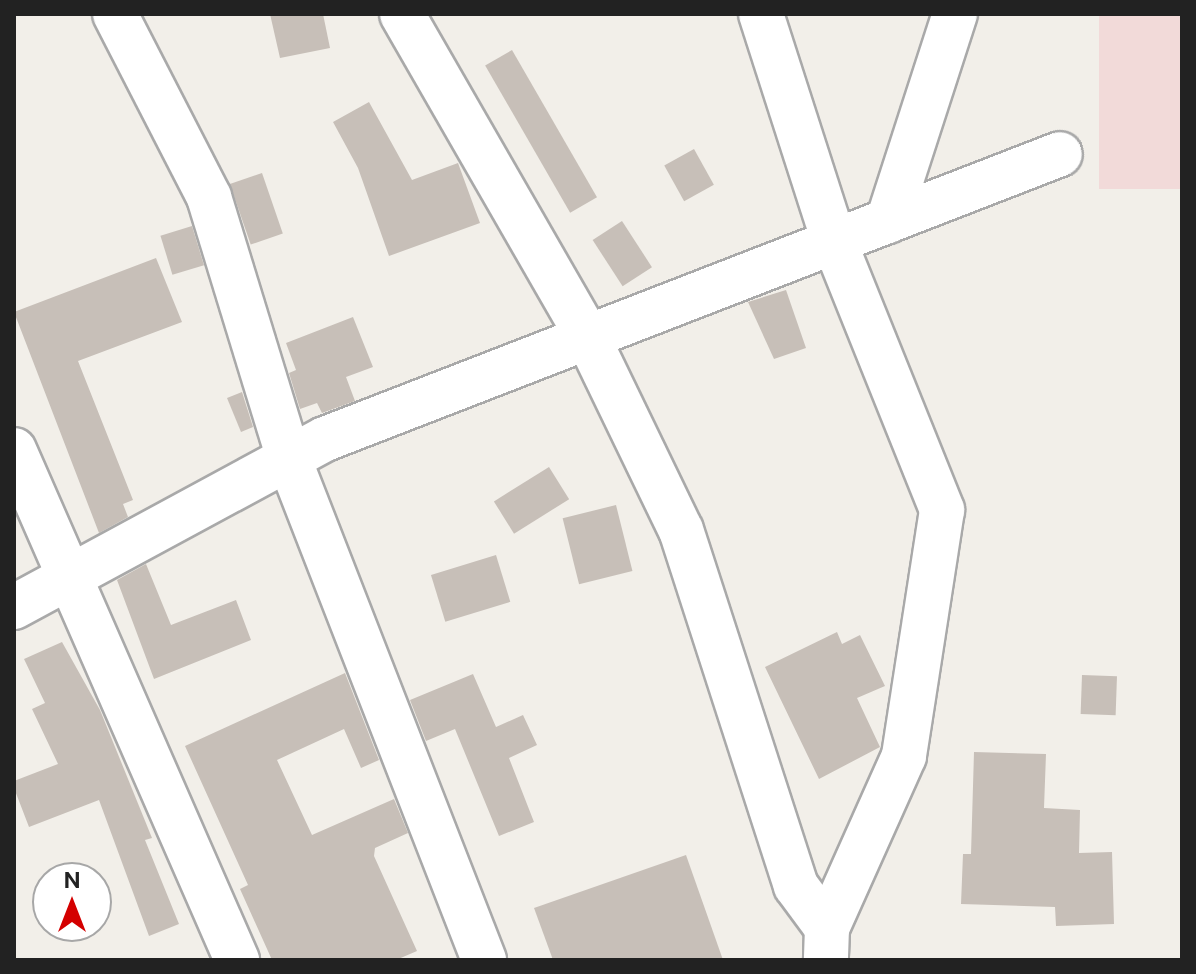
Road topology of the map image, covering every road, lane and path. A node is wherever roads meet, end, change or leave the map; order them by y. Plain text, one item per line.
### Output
1 (115, 14) edge
2 (402, 14) edge
3 (761, 14) edge
4 (955, 14) edge
5 (1060, 154) dead end
6 (888, 221) junction
7 (834, 241) junction
8 (588, 338) junction
9 (14, 450) edge
10 (289, 459) junction
11 (69, 576) junction
12 (14, 607) edge
13 (826, 944) edge
14 (237, 960) edge
15 (484, 960) edge

1 - 10 street
2 - 8 street
3 - 7 street
4 - 6 street
5 - 6 street
6 - 7 street
7 - 8 street
7 - 13 street
8 - 10 street
8 - 13 street
9 - 11 street
10 - 11 street
10 - 15 street
11 - 12 street
11 - 14 street

